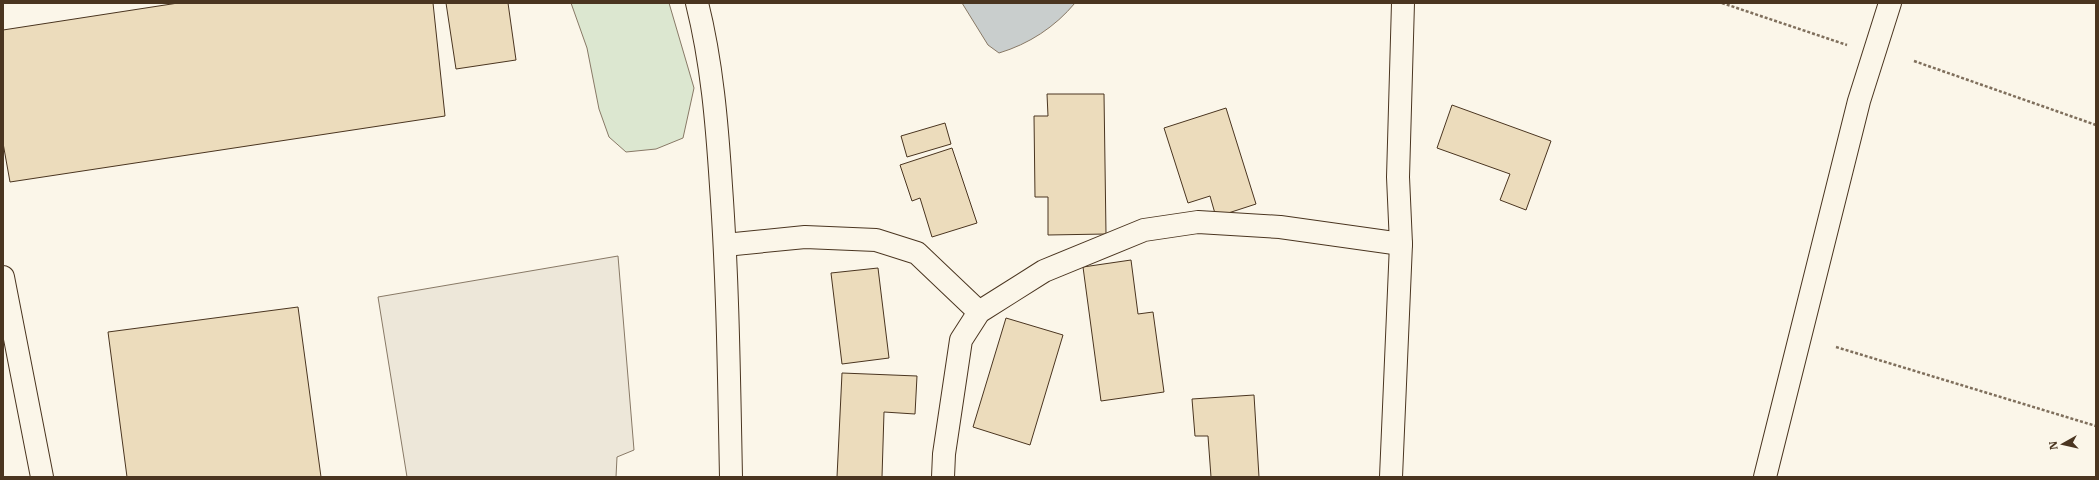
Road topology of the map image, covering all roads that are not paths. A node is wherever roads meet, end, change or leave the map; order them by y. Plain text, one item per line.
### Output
1 (697, 3) edge
2 (1403, 3) edge
3 (1890, 3) edge
4 (1401, 244) junction
5 (725, 245) junction
6 (3, 277) edge
7 (979, 312) junction
8 (42, 477) edge
9 (731, 477) edge
10 (943, 477) edge
11 (1391, 477) edge
12 (1765, 477) edge

1 - 5 street
2 - 4 street
3 - 12 street
4 - 7 street
4 - 11 street
5 - 7 street
5 - 9 street
6 - 8 street
7 - 10 street

